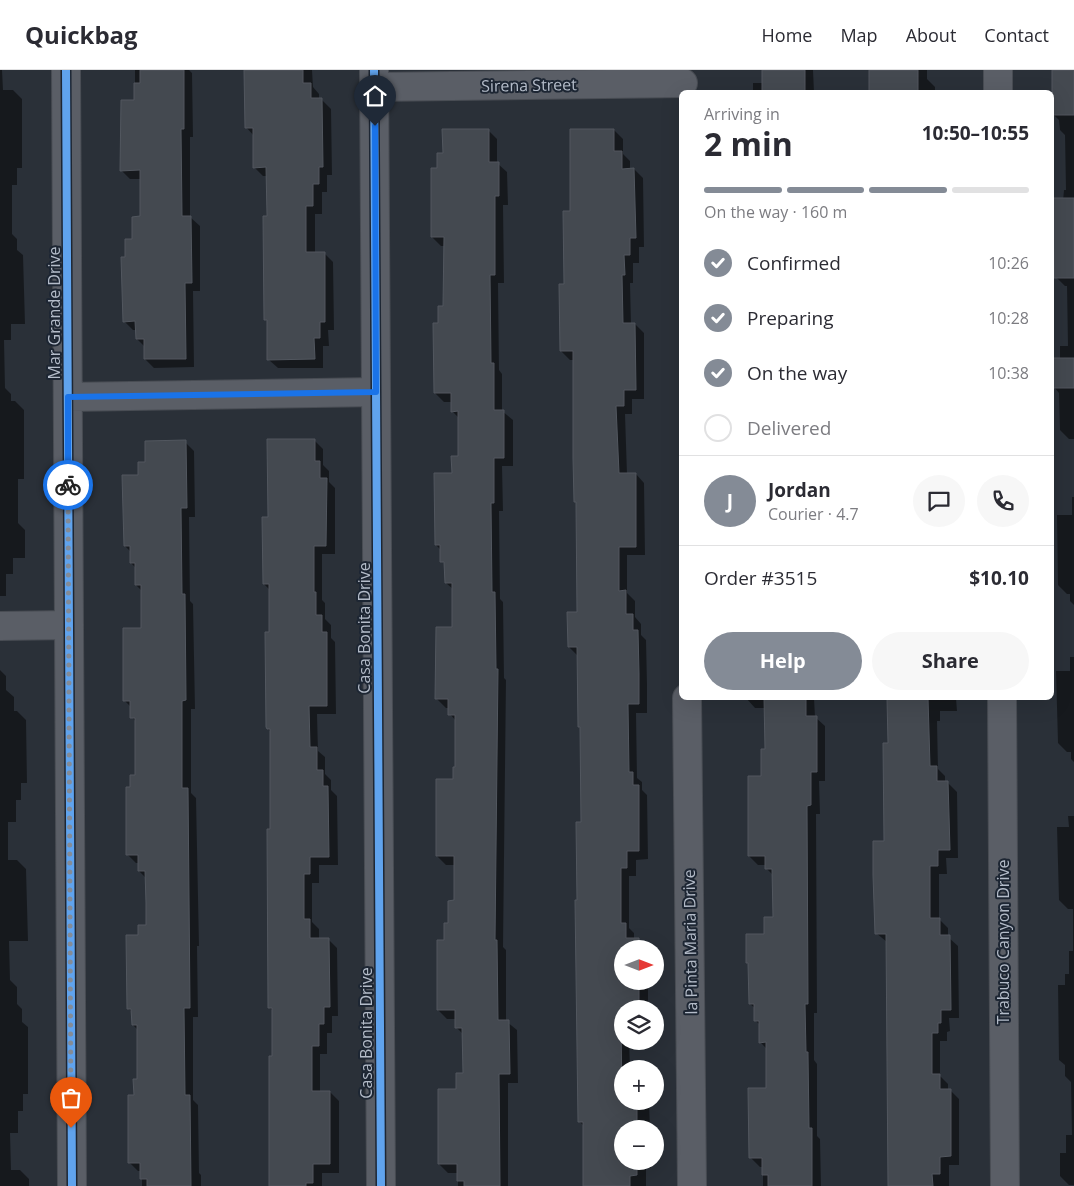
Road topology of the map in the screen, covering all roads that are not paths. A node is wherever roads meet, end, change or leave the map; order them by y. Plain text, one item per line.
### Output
1 (66, 70) edge
2 (998, 70) edge
3 (374, 79) edge
4 (683, 82) edge
5 (998, 90) edge
6 (376, 392) junction
7 (68, 397) junction
8 (69, 625) junction
9 (0, 626) edge
10 (687, 700) edge
11 (1002, 700) edge
12 (72, 1186) edge
13 (380, 1186) edge
14 (692, 1186) edge
15 (1005, 1186) edge

1 - 7 street, Mar Grande Drive
2 - 5 street
3 - 4 street, Sirena Street
3 - 6 street, Casa Bonita Drive
6 - 7 street
6 - 13 street, Casa Bonita Drive
7 - 8 street, Mar Grande Drive
8 - 9 street
8 - 12 street, Mar Grande Drive
10 - 14 street, la Pinta Maria Drive
11 - 15 street, Trabuco Canyon Drive

